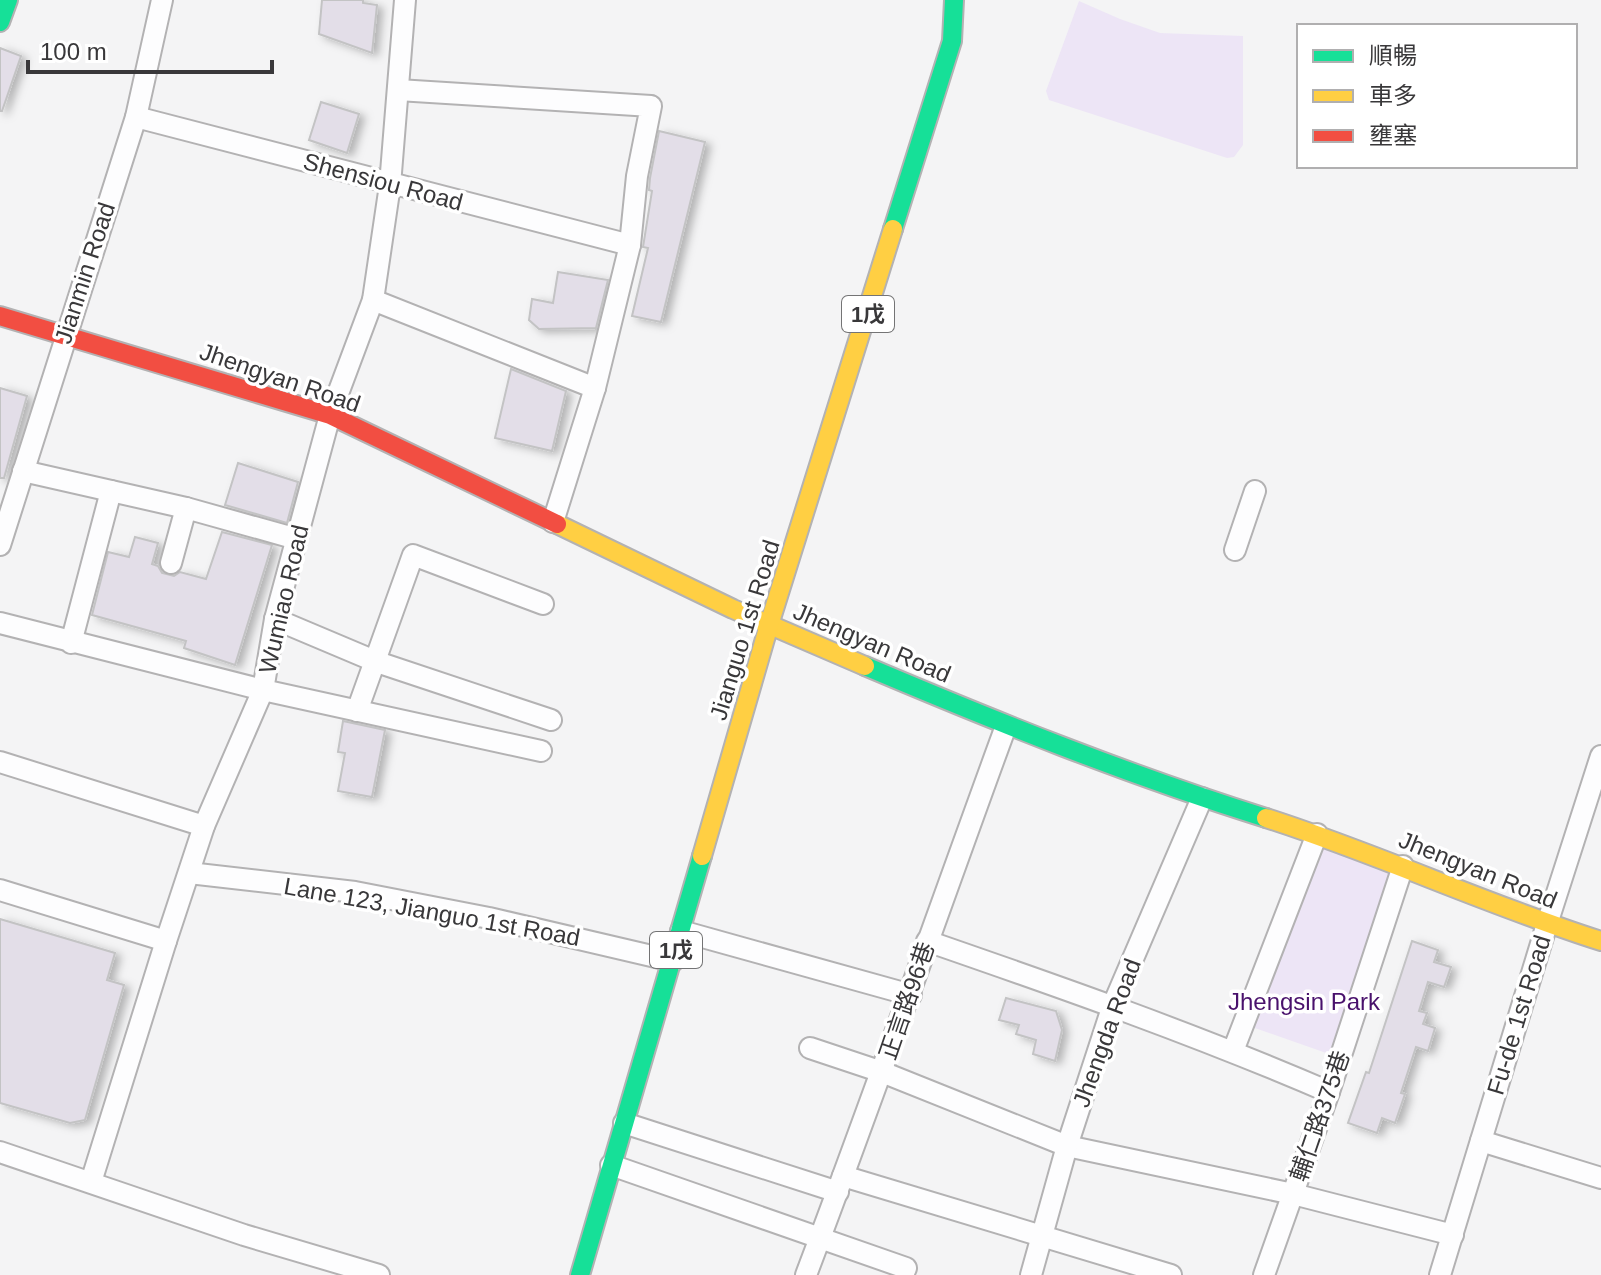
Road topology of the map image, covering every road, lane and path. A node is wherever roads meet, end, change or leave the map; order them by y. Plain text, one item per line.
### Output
1 (8, 0) edge
2 (162, 0) edge
3 (405, 0) edge
4 (954, 0) edge
5 (0, 22) edge
6 (398, 90) junction
7 (136, 117) junction
8 (390, 185) junction
9 (630, 245) junction
10 (373, 300) junction
11 (0, 316) edge
12 (65, 335) junction
13 (595, 388) junction
14 (330, 415) junction
15 (23, 471) junction
16 (111, 491) junction
17 (1255, 491) dead end
18 (186, 508) junction
19 (553, 522) junction
20 (297, 539) junction
21 (0, 545) edge
22 (1235, 550) dead end
23 (171, 563) dead end
24 (543, 604) dead end
25 (275, 619) junction
26 (0, 623) edge
27 (769, 625) junction
28 (71, 643) junction
29 (377, 662) junction
30 (263, 690) junction
31 (357, 711) junction
32 (551, 720) dead end
33 (1006, 726) junction
34 (541, 751) dead end
35 (1601, 756) edge
36 (0, 762) edge
37 (1202, 798) junction
38 (204, 826) junction
39 (1317, 834) junction
40 (1403, 866) junction
41 (189, 873) junction
42 (0, 890) edge
43 (1547, 924) junction
44 (681, 931) junction
45 (166, 941) junction
46 (927, 941) junction
47 (1601, 941) edge
48 (673, 961) junction
49 (911, 995) junction
50 (1113, 1005) junction
51 (810, 1048) dead end
52 (1233, 1051) junction
53 (882, 1072) junction
54 (1329, 1092) junction
55 (624, 1123) junction
56 (1481, 1141) junction
57 (1067, 1146) junction
58 (0, 1152) edge
59 (611, 1165) junction
60 (1601, 1178) edge
61 (91, 1182) junction
62 (840, 1184) junction
63 (1293, 1194) junction
64 (1453, 1235) junction
65 (1043, 1237) junction
66 (820, 1238) junction
67 (904, 1271) edge
68 (379, 1275) edge
69 (580, 1275) edge
70 (806, 1275) edge
71 (1031, 1275) edge
72 (1171, 1275) edge
73 (1264, 1275) edge
74 (1440, 1275) edge

1 - 5 street
2 - 7 street, Jianmin Road
3 - 6 street, Wumiao Road
4 - 27 street, Jianguo 1st Road / 1戊
6 - 8 street, Wumiao Road
6 - 9 street
7 - 8 street, Shensiou Road
7 - 12 street, Jianmin Road
8 - 9 street, Shensiou Road
8 - 10 street, Wumiao Road
9 - 13 street
10 - 13 street
10 - 14 street, Wumiao Road
11 - 12 street, Jhengyan Road
12 - 14 street, Jhengyan Road
12 - 15 street, Jianmin Road
13 - 19 street
14 - 19 street, Jhengyan Road
14 - 20 street, Wumiao Road
15 - 16 street
15 - 21 street, Jianmin Road
16 - 18 street
16 - 28 street
17 - 22 street
18 - 20 street
18 - 23 street
19 - 27 street, Jhengyan Road
20 - 25 street, Wumiao Road
24 - 29 street
25 - 29 street
25 - 30 street, Wumiao Road
26 - 28 street
27 - 33 street, Jhengyan Road
27 - 44 street, Jianguo 1st Road / 1戊
28 - 30 street
29 - 31 street
29 - 32 street
30 - 31 street
30 - 38 street, Wumiao Road
31 - 34 street
33 - 37 street, Jhengyan Road
33 - 46 street, 正言路96巷
35 - 43 street, Fu-de 1st Road
36 - 38 street
37 - 39 street, Jhengyan Road
37 - 50 street, Jhengda Road
38 - 41 street, Wumiao Road
39 - 40 street, Jhengyan Road
39 - 52 street
40 - 43 street, Jhengyan Road
40 - 54 street, 輔仁路375巷
41 - 45 street, Wumiao Road
41 - 48 street, Lane 123, Jianguo 1st Road
42 - 45 street
43 - 47 street, Jhengyan Road
43 - 56 street, Fu-de 1st Road
44 - 48 street, Jianguo 1st Road / 1戊
44 - 49 street
45 - 61 street, Wumiao Road
46 - 49 street, 正言路96巷
46 - 50 street
48 - 55 street, Jianguo 1st Road / 1戊
49 - 53 street, 正言路96巷
50 - 52 street
50 - 57 street, Jhengda Road
51 - 53 street
52 - 54 street
53 - 57 street
53 - 62 street, 正言路96巷
54 - 63 street, 輔仁路375巷
55 - 59 street, Jianguo 1st Road / 1戊
55 - 62 street
56 - 60 street
56 - 64 street, Fu-de 1st Road
57 - 63 street
57 - 65 street, Jhengda Road
58 - 61 street
59 - 66 street
59 - 69 street, Jianguo 1st Road / 1戊
61 - 68 street
62 - 65 street
62 - 66 street, 正言路96巷
63 - 64 street
63 - 73 street, 輔仁路375巷
64 - 74 street, Fu-de 1st Road
65 - 71 street, Jhengda Road
65 - 72 street
66 - 67 street
66 - 70 street, 正言路96巷

